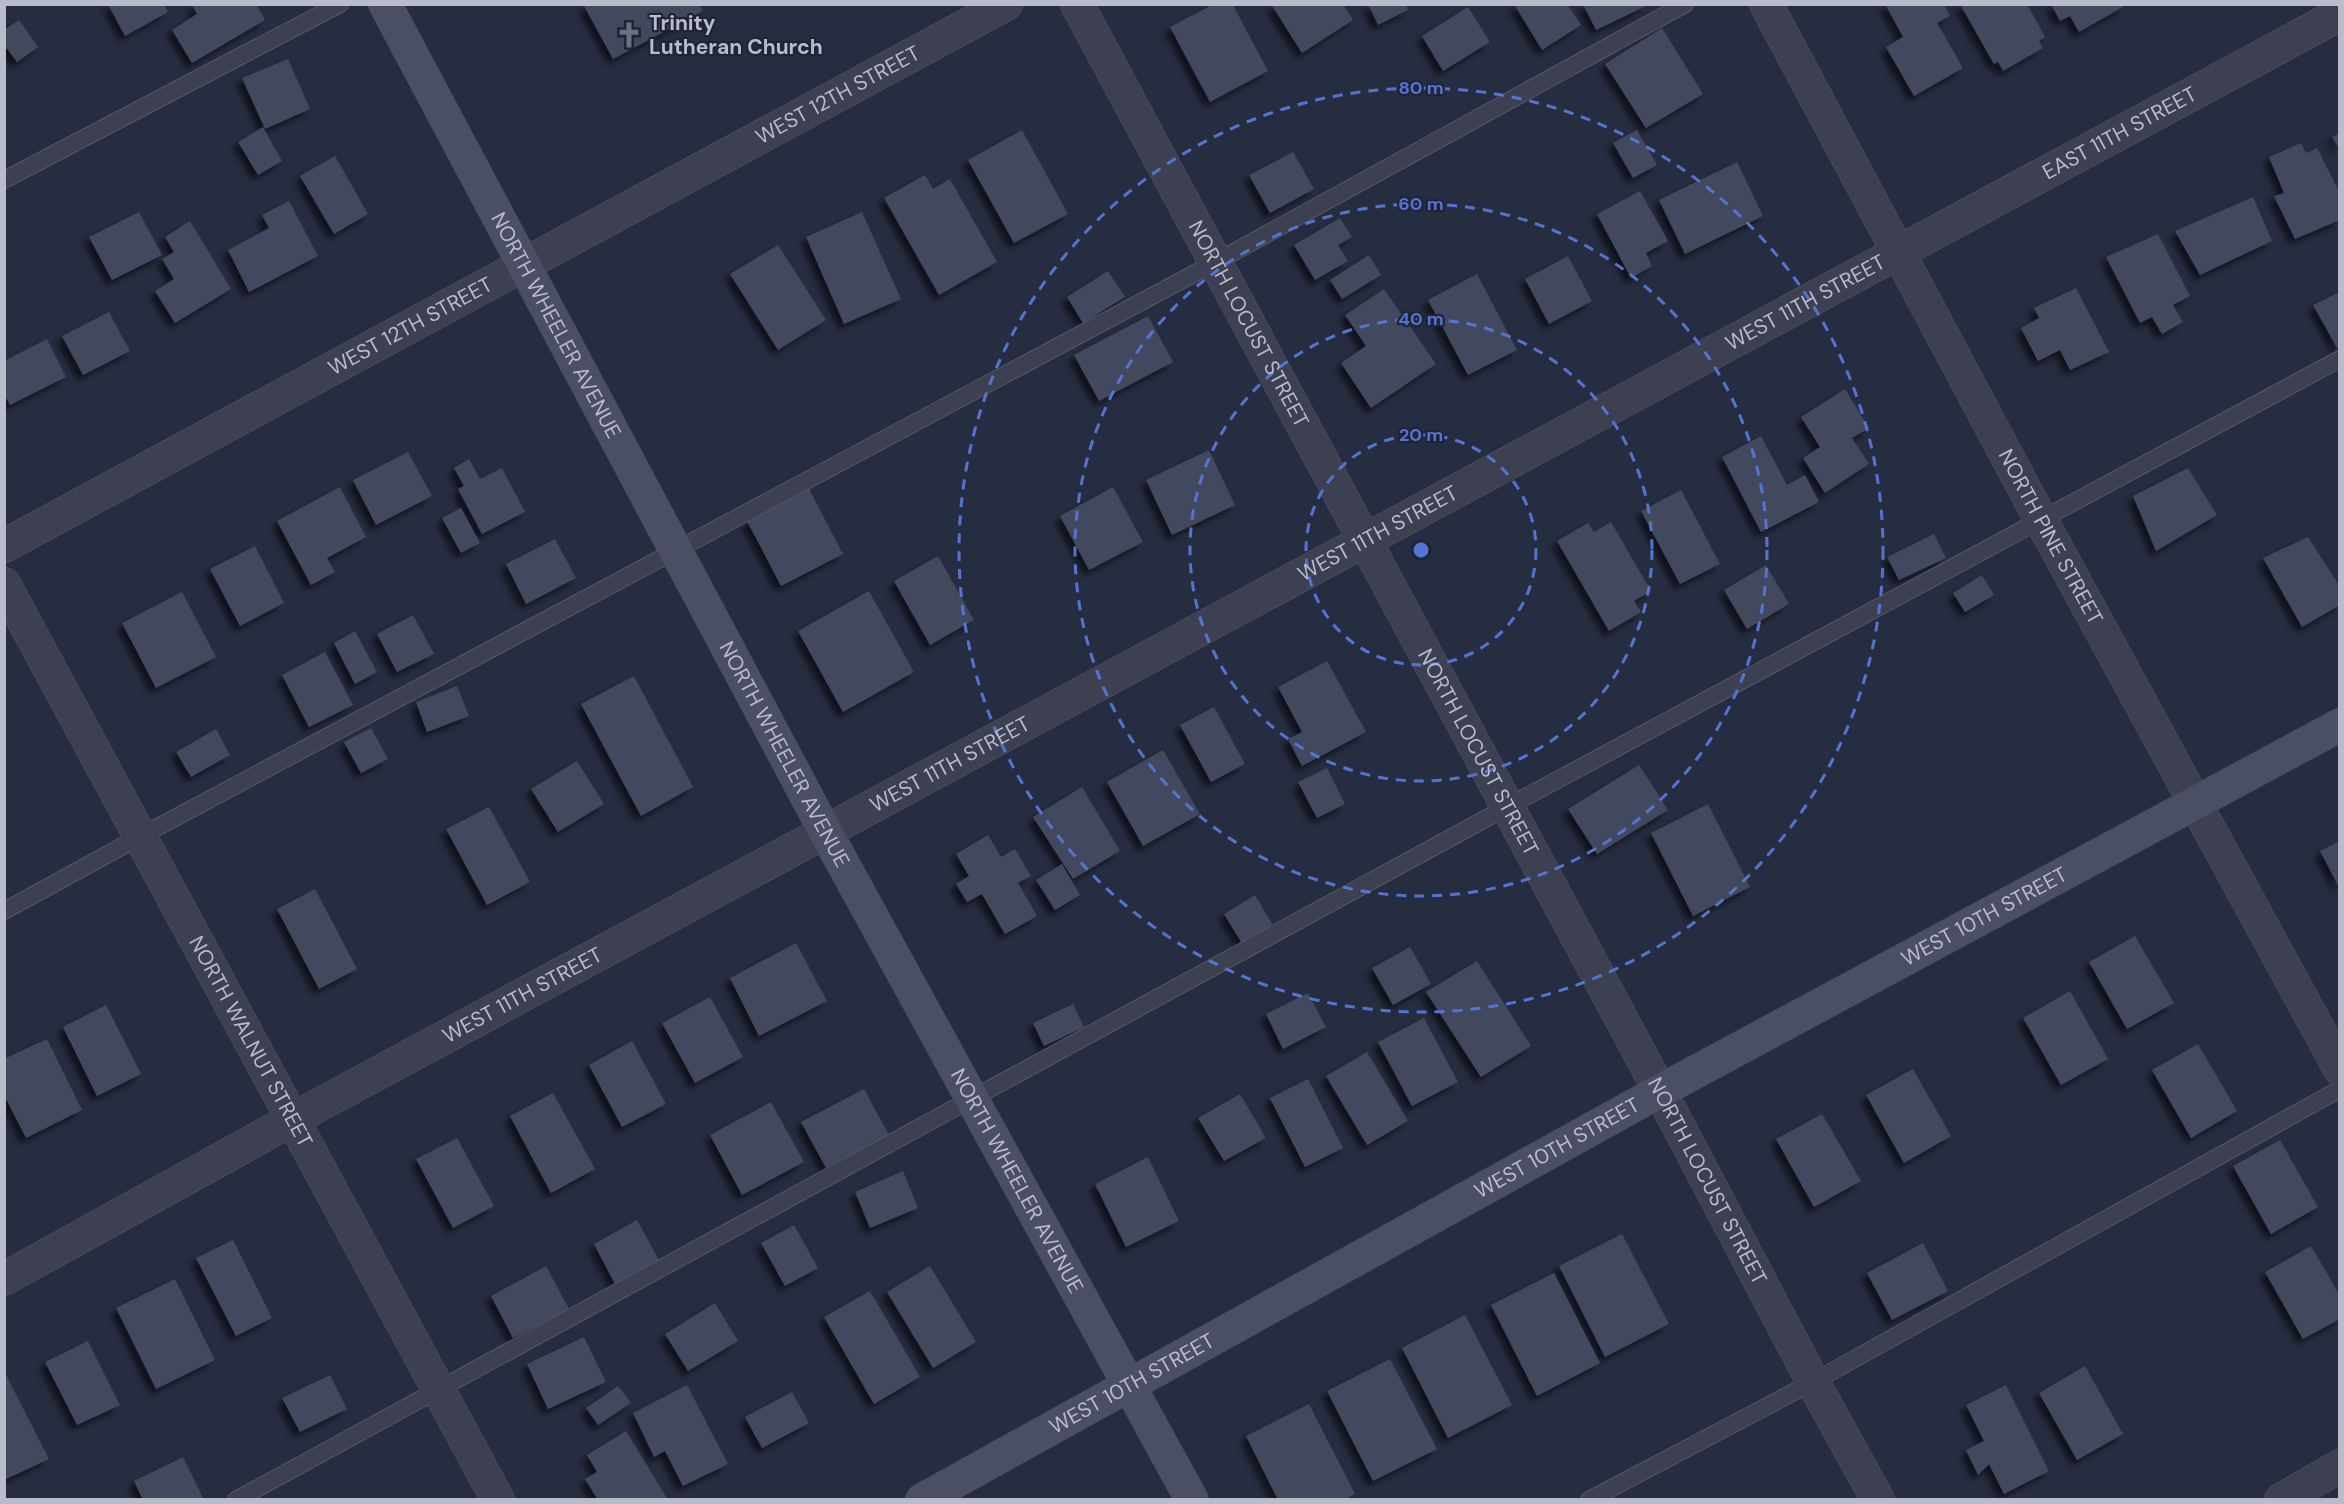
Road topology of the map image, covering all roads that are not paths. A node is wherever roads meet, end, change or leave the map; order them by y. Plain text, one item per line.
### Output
1 (340, 4) edge
2 (385, 4) edge
3 (1006, 4) edge
4 (1077, 4) edge
5 (1685, 4) edge
6 (1766, 4) edge
7 (2340, 14) edge
8 (4, 180) edge
9 (1898, 252) junction
10 (1214, 263) junction
11 (524, 265) junction
12 (2340, 359) edge
13 (2041, 520) junction
14 (1364, 540) junction
15 (4, 546) edge
16 (675, 551) junction
17 (4, 584) edge
18 (2340, 724) edge
19 (2194, 803) junction
20 (1507, 807) junction
21 (825, 831) junction
22 (141, 836) junction
23 (4, 911) edge
24 (2340, 1069) edge
25 (2340, 1089) edge
26 (1660, 1091) junction
27 (972, 1099) junction
28 (293, 1119) junction
29 (4, 1279) edge
30 (1813, 1382) junction
31 (1129, 1385) junction
32 (439, 1389) junction
33 (2340, 1466) edge
34 (236, 1500) edge
35 (498, 1500) edge
36 (922, 1500) edge
37 (1192, 1500) edge
38 (1589, 1500) edge
39 (1878, 1500) edge
40 (2281, 1500) edge

1 - 8 lane
2 - 11 street, NORTH WHEELER AVENUE
3 - 11 street, WEST 12TH STREET
4 - 10 street, NORTH LOCUST STREET
5 - 10 lane
6 - 9 street, NORTH PINE STREET
7 - 9 street, EAST 11TH STREET
9 - 13 street, NORTH PINE STREET
9 - 14 street, WEST 11TH STREET
10 - 14 street, NORTH LOCUST STREET
10 - 16 lane
11 - 15 street, WEST 12TH STREET
11 - 16 street, NORTH WHEELER AVENUE
12 - 13 lane
13 - 19 street, NORTH PINE STREET
13 - 20 lane
14 - 20 street, NORTH LOCUST STREET
14 - 21 street, WEST 11TH STREET
16 - 21 street, NORTH WHEELER AVENUE
16 - 22 lane
17 - 22 street, NORTH WALNUT STREET
18 - 19 street, WEST 10TH STREET
19 - 24 street, NORTH PINE STREET
19 - 26 street, WEST 10TH STREET
20 - 26 street, NORTH LOCUST STREET
20 - 27 lane
21 - 27 street, NORTH WHEELER AVENUE
21 - 28 street, WEST 11TH STREET
22 - 23 lane
22 - 28 street, NORTH WALNUT STREET
25 - 30 lane
26 - 30 street, NORTH LOCUST STREET
26 - 31 street, WEST 10TH STREET
27 - 31 street, NORTH WHEELER AVENUE
27 - 32 lane
28 - 29 street, WEST 11TH STREET
28 - 32 street, NORTH WALNUT STREET
30 - 38 lane
30 - 39 street, NORTH LOCUST STREET
31 - 36 street, WEST 10TH STREET
31 - 37 street, NORTH WHEELER AVENUE
32 - 34 lane
32 - 35 street, NORTH WALNUT STREET
33 - 40 street

